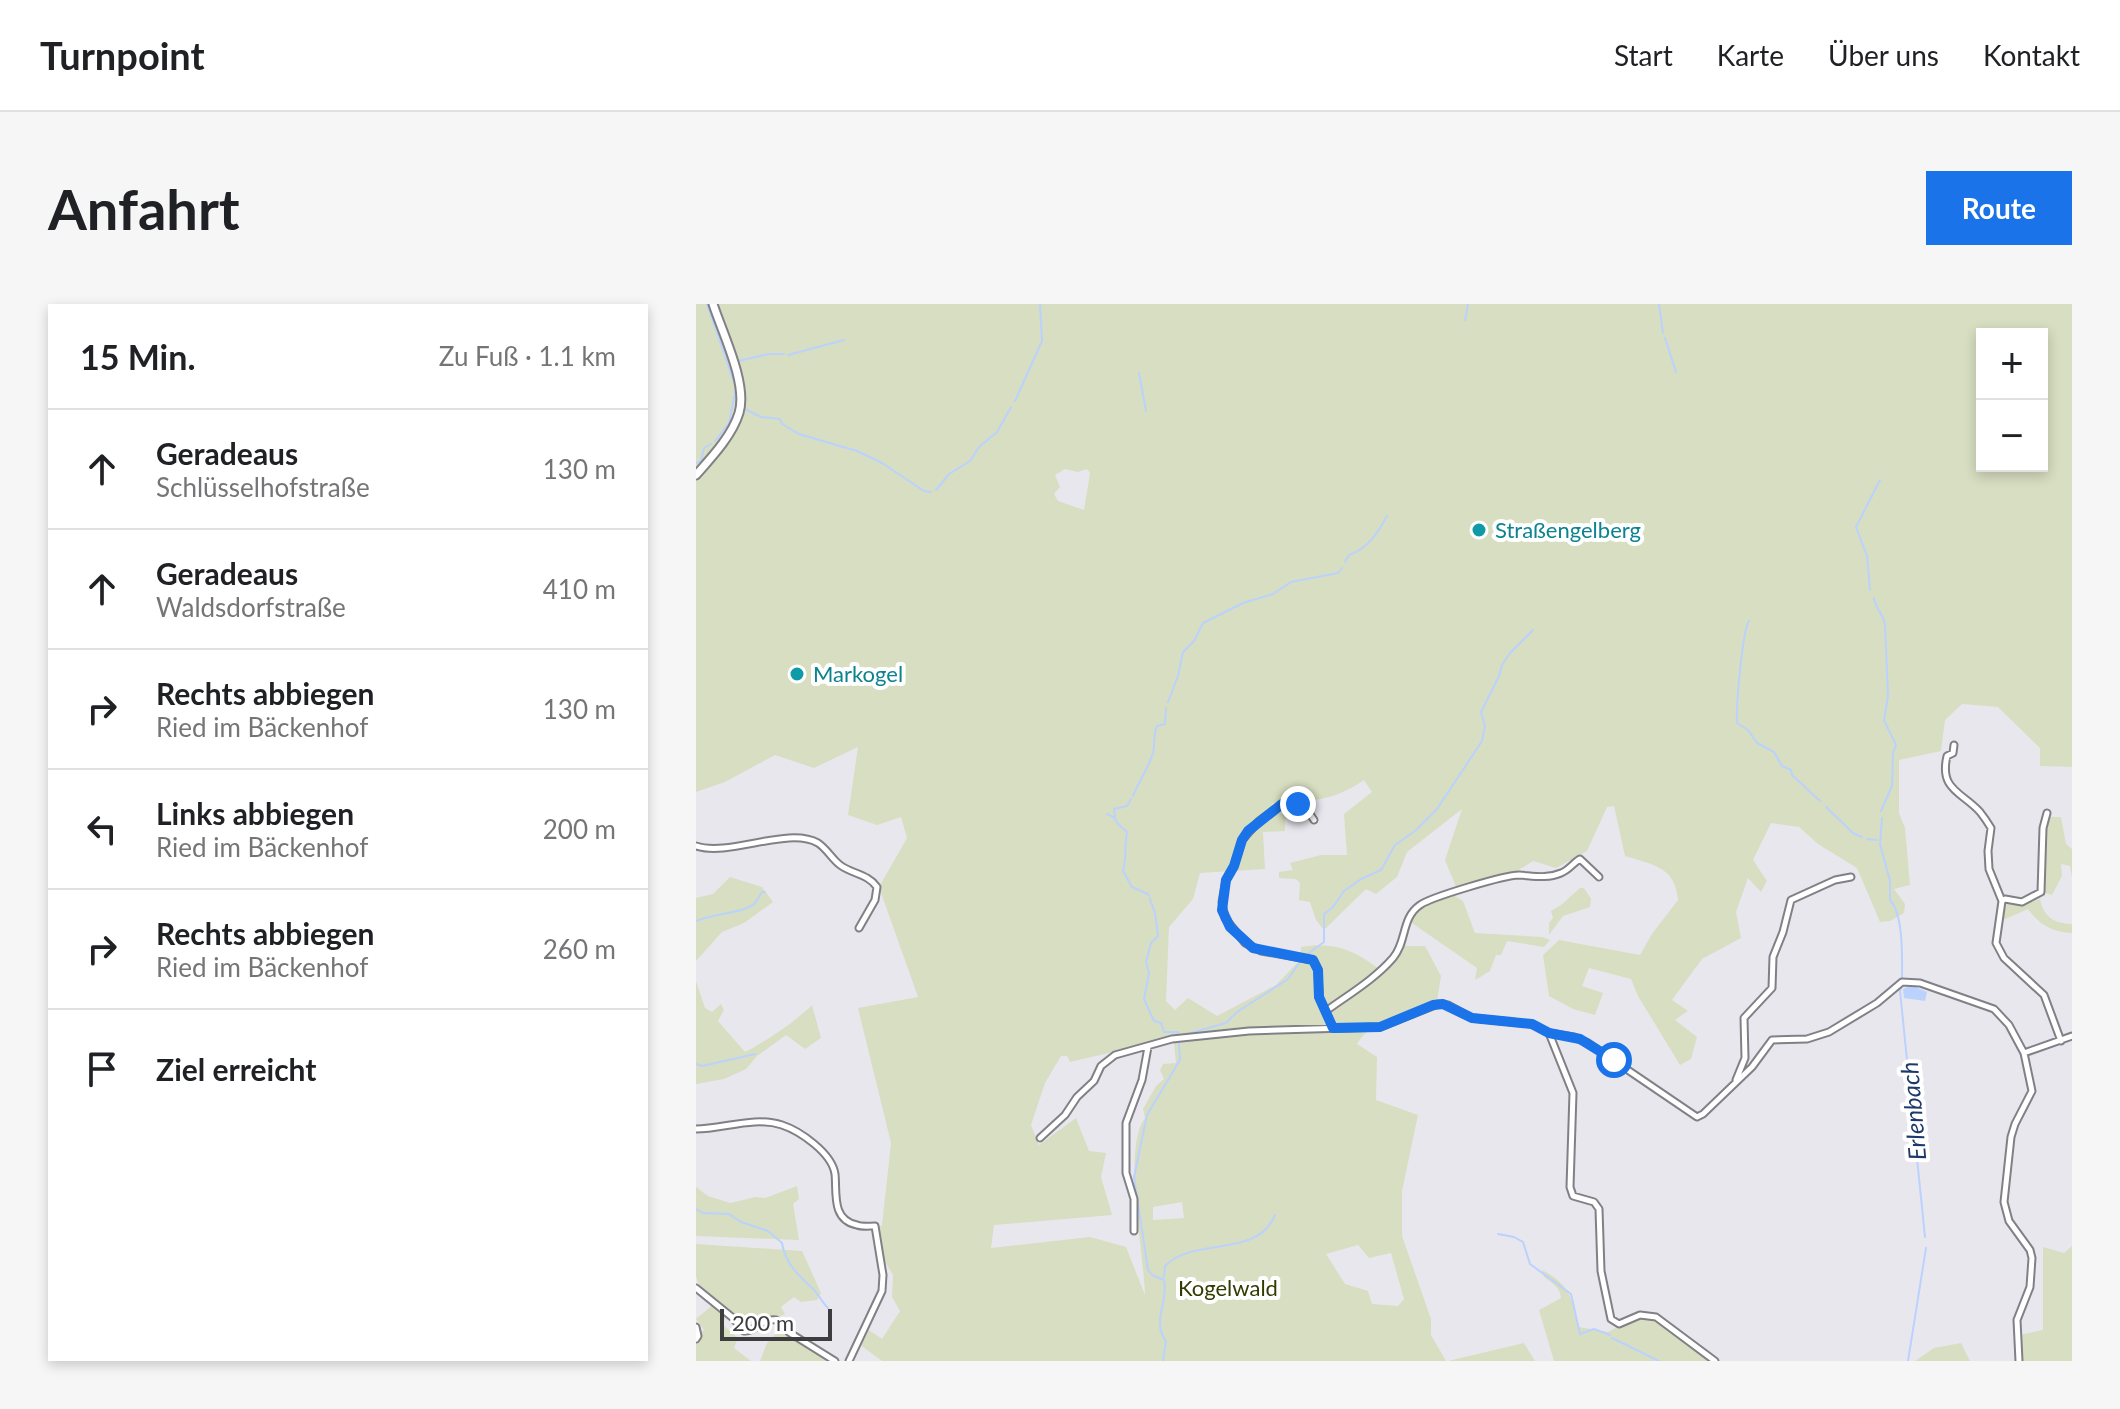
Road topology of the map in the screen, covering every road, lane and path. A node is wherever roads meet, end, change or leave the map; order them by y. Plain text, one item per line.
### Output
1 (713, 304) edge
2 (696, 475) edge
3 (1954, 745) dead end
4 (2047, 813) dead end
5 (1314, 820) dead end
6 (696, 846) edge
7 (1599, 877) dead end
8 (1851, 877) dead end
9 (2002, 901) junction
10 (859, 928) dead end
11 (1326, 1011) junction
12 (1333, 1028) junction
13 (1549, 1033) junction
14 (2072, 1036) edge
15 (2061, 1041) junction
16 (1148, 1047) junction
17 (2024, 1053) junction
18 (1736, 1081) junction
19 (696, 1129) edge
20 (1040, 1138) dead end
21 (1134, 1231) dead end
22 (696, 1288) edge
23 (696, 1327) edge
24 (696, 1339) edge
25 (835, 1361) edge
26 (849, 1361) edge
27 (1715, 1361) edge
28 (2019, 1361) edge

1 - 2 main road
3 - 9 street
4 - 9 street
5 - 11 street
6 - 10 street
7 - 11 street
8 - 18 street
9 - 15 street
11 - 12 street
12 - 13 street
12 - 16 street
13 - 18 street
13 - 27 street
14 - 15 street
15 - 17 street
16 - 20 street
16 - 21 street
17 - 18 street
17 - 28 street
19 - 26 street
22 - 25 street
23 - 24 street

